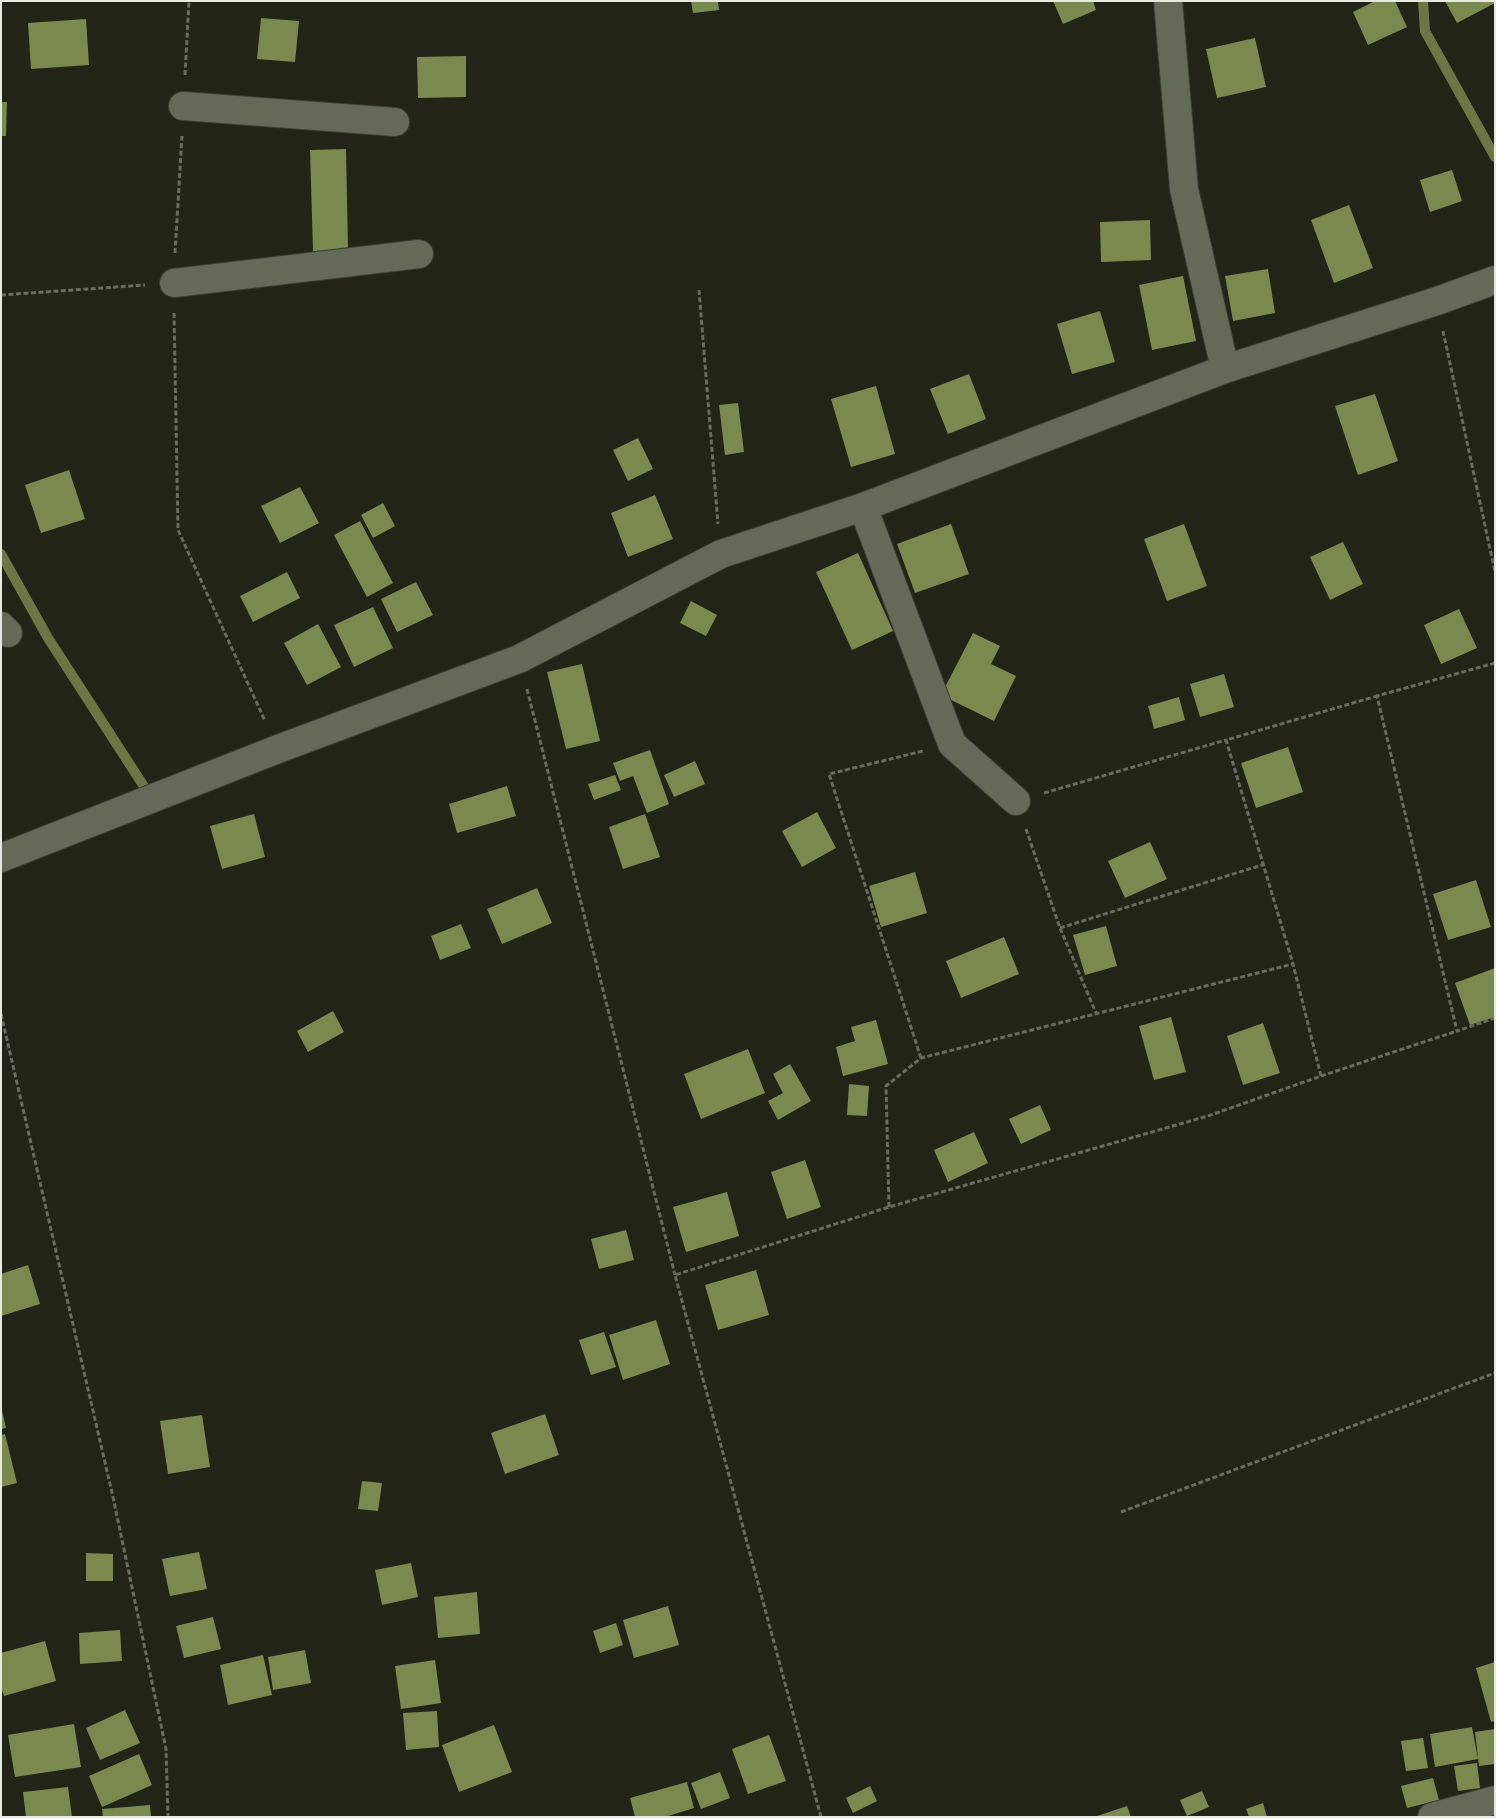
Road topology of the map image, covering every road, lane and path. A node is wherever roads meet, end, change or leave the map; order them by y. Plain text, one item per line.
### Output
1 (189, 1) edge
2 (1168, 1) edge
3 (184, 106) junction
4 (395, 122) dead end
5 (419, 254) dead end
6 (1495, 280) edge
7 (174, 283) junction
8 (698, 290) dead end
9 (1, 295) edge
10 (1437, 301) junction
11 (1225, 369) junction
12 (863, 507) junction
13 (721, 554) junction
14 (1495, 572) edge
15 (519, 659) junction
16 (1495, 663) edge
17 (1377, 696) junction
18 (1226, 740) junction
19 (952, 744) junction
20 (278, 749) junction
21 (1016, 801) junction
22 (1, 858) edge
23 (1262, 865) junction
24 (1060, 928) junction
25 (1292, 964) junction
26 (1096, 1013) junction
27 (1, 1014) edge
28 (1495, 1018) edge
29 (1457, 1031) junction
30 (921, 1058) junction
31 (1321, 1076) junction
32 (889, 1207) junction
33 (675, 1275) junction
34 (1495, 1373) edge
35 (1121, 1512) dead end
36 (1495, 1800) edge
37 (168, 1817) edge
38 (821, 1817) edge
39 (1432, 1817) edge

1 - 3 path
2 - 11 street
3 - 4 street
3 - 7 path
5 - 7 street
6 - 10 street
7 - 9 path
7 - 20 path
8 - 13 path
10 - 11 street
10 - 14 path
11 - 12 street
12 - 13 street
12 - 19 street
13 - 15 street
15 - 20 street
15 - 33 path
16 - 17 path
17 - 18 path
17 - 29 path
18 - 21 path
18 - 23 path
19 - 21 street
19 - 30 path
20 - 22 street
21 - 24 path
23 - 24 path
23 - 25 path
24 - 26 path
25 - 26 path
25 - 31 path
26 - 30 path
27 - 37 path
28 - 29 path
29 - 31 path
30 - 32 path
31 - 32 path
32 - 33 path
33 - 38 path
34 - 35 path
36 - 39 street

